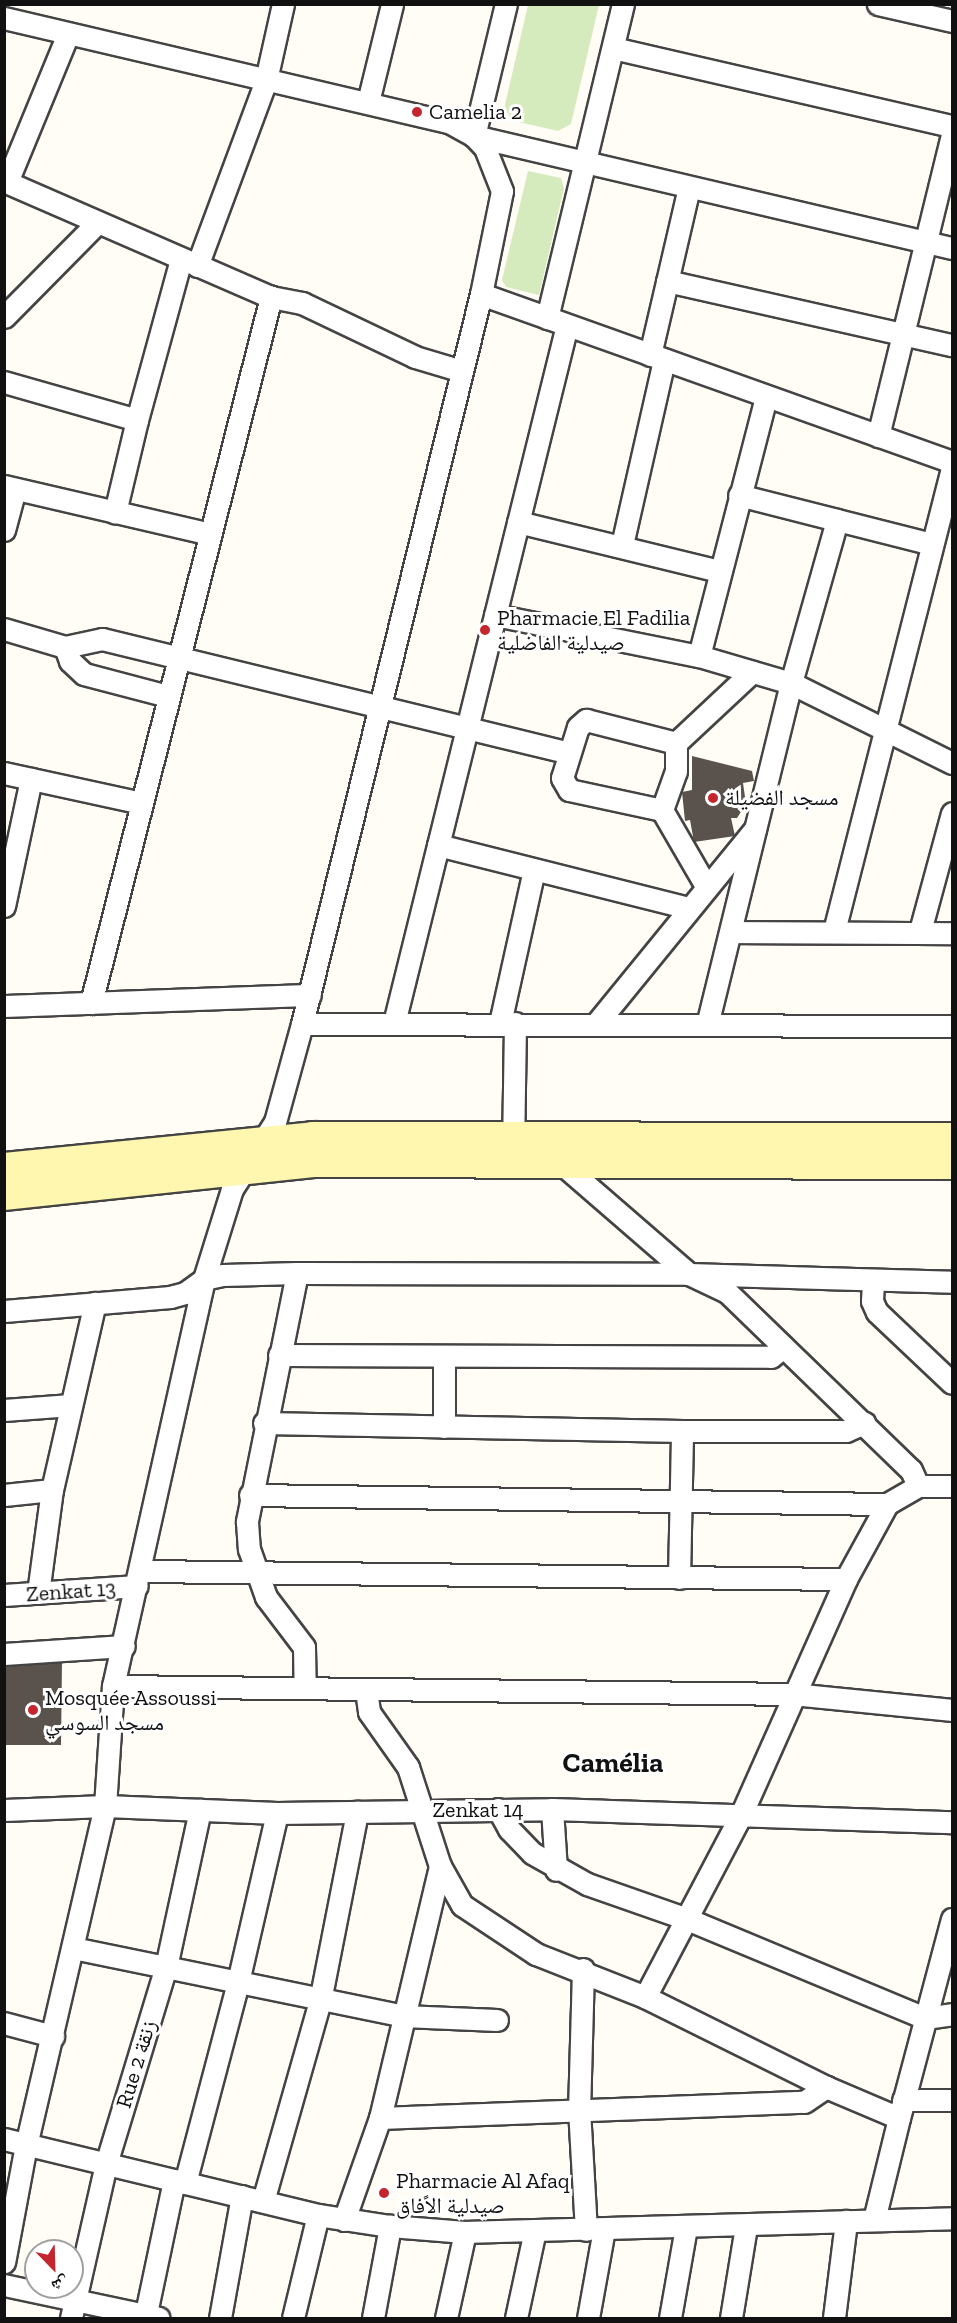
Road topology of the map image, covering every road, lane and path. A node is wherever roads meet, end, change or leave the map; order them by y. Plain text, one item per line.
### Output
1 (283, 4) edge
2 (392, 4) edge
3 (506, 4) edge
4 (623, 4) edge
5 (878, 4) edge
6 (4, 18) edge
7 (952, 21) edge
8 (68, 34) junction
9 (612, 48) junction
10 (266, 80) junction
11 (368, 102) junction
12 (952, 126) edge
13 (952, 135) edge
14 (474, 136) junction
15 (585, 162) junction
16 (6, 182) edge
17 (689, 187) junction
18 (98, 223) junction
19 (926, 241) junction
20 (952, 248) edge
21 (189, 262) junction
22 (667, 281) junction
23 (481, 294) junction
24 (271, 297) junction
25 (4, 317) edge
26 (557, 321) junction
27 (904, 333) junction
28 (952, 345) edge
29 (657, 358) junction
30 (462, 371) junction
31 (4, 382) edge
32 (766, 396) junction
33 (137, 420) junction
34 (878, 436) junction
35 (952, 462) edge
36 (952, 468) edge
37 (10, 488) edge
38 (739, 495) junction
39 (115, 512) junction
40 (837, 520) junction
41 (518, 522) junction
42 (4, 530) edge
43 (210, 534) junction
44 (932, 544) junction
45 (622, 545) junction
46 (719, 571) junction
47 (495, 615) junction
48 (4, 629) edge
49 (65, 647) junction
50 (699, 656) junction
51 (177, 657) junction
52 (752, 672) junction
53 (791, 683) junction
54 (167, 696) junction
55 (380, 710) junction
56 (467, 731) junction
57 (885, 732) junction
58 (676, 743) junction
59 (569, 753) junction
60 (952, 763) edge
61 (4, 773) edge
62 (31, 780) junction
63 (142, 803) junction
64 (662, 810) junction
65 (952, 813) edge
66 (758, 826) junction
67 (438, 845) junction
68 (534, 870) junction
69 (706, 886) junction
70 (5, 899) edge
71 (688, 908) junction
72 (834, 931) junction
73 (920, 931) junction
74 (731, 932) junction
75 (952, 933) edge
76 (310, 995) junction
77 (91, 1003) junction
78 (4, 1006) edge
79 (394, 1023) junction
80 (507, 1023) junction
81 (302, 1024) junction
82 (596, 1024) junction
83 (707, 1025) junction
84 (952, 1026) edge
85 (952, 1138) edge
86 (264, 1144) junction
87 (513, 1149) junction
88 (562, 1150) junction
89 (952, 1164) edge
90 (4, 1168) edge
91 (244, 1169) junction
92 (4, 1195) edge
93 (297, 1273) junction
94 (689, 1274) junction
95 (204, 1279) junction
96 (873, 1282) junction
97 (952, 1282) edge
98 (95, 1304) junction
99 (4, 1311) edge
100 (783, 1347) junction
101 (279, 1355) junction
102 (444, 1356) junction
103 (952, 1383) edge
104 (71, 1405) junction
105 (4, 1410) edge
106 (264, 1423) junction
107 (864, 1424) junction
108 (444, 1427) junction
109 (682, 1431) junction
110 (918, 1486) junction
111 (952, 1486) edge
112 (52, 1490) junction
113 (4, 1495) edge
114 (250, 1495) junction
115 (681, 1500) junction
116 (887, 1504) junction
117 (255, 1571) junction
118 (679, 1578) junction
119 (138, 1579) junction
120 (846, 1579) junction
121 (38, 1593) junction
122 (4, 1595) edge
123 (124, 1646) junction
124 (4, 1654) edge
125 (113, 1686) junction
126 (305, 1686) junction
127 (366, 1690) junction
128 (793, 1694) junction
129 (952, 1710) edge
130 (105, 1806) junction
131 (498, 1809) junction
132 (552, 1809) junction
133 (4, 1810) edge
134 (200, 1810) junction
135 (420, 1810) junction
136 (357, 1812) junction
137 (277, 1813) junction
138 (741, 1815) junction
139 (952, 1822) edge
140 (440, 1866) junction
141 (556, 1870) junction
142 (687, 1919) junction
143 (952, 1919) edge
144 (73, 1948) junction
145 (166, 1966) junction
146 (583, 1969) junction
147 (238, 1982) junction
148 (645, 1997) junction
149 (320, 2001) junction
150 (952, 2014) edge
151 (403, 2016) junction
152 (925, 2018) junction
153 (497, 2020) dead end
154 (4, 2023) edge
155 (53, 2036) junction
156 (826, 2087) junction
157 (952, 2100) edge
158 (579, 2109) junction
159 (901, 2109) junction
160 (380, 2118) junction
161 (4, 2139) edge
162 (26, 2145) junction
163 (106, 2164) junction
164 (179, 2181) junction
165 (242, 2196) junction
166 (263, 2201) junction
167 (318, 2215) junction
168 (952, 2218) edge
169 (344, 2220) junction
170 (874, 2220) junction
171 (846, 2221) junction
172 (390, 2226) junction
173 (746, 2226) junction
174 (686, 2227) junction
175 (595, 2229) junction
176 (535, 2230) junction
177 (465, 2232) junction
178 (4, 2262) edge
179 (4, 2285) edge
180 (73, 2311) edge
181 (150, 2317) edge
182 (220, 2319) edge
183 (293, 2319) edge
184 (373, 2319) edge
185 (446, 2319) edge
186 (516, 2319) edge
187 (588, 2319) edge
188 (670, 2319) edge
189 (731, 2319) edge
190 (834, 2319) edge

1 - 10 street
2 - 11 street
3 - 14 street
4 - 9 street
5 - 7 street
6 - 8 street
8 - 10 street
8 - 16 street
9 - 12 street
9 - 15 street
10 - 11 street
10 - 21 street
11 - 14 street
13 - 19 street
14 - 15 street
14 - 23 street
15 - 17 street
15 - 26 street
16 - 18 street
17 - 19 street
17 - 22 street
18 - 21 street
18 - 25 street
19 - 20 street
19 - 27 street
21 - 24 street
21 - 33 street
22 - 27 street
22 - 29 street
23 - 26 street
23 - 30 street
24 - 30 street
24 - 43 street
26 - 29 street
26 - 41 street
27 - 28 street
27 - 34 street
29 - 32 street
29 - 45 street
30 - 55 street
31 - 33 street
32 - 34 street
32 - 38 street
33 - 39 street
34 - 35 street
36 - 44 street
37 - 39 street
37 - 42 street
38 - 40 street
38 - 46 street
39 - 43 street
40 - 44 street
40 - 53 street
41 - 45 street
41 - 47 street
43 - 51 street
44 - 57 street
45 - 46 street
46 - 50 street
47 - 50 street
47 - 56 street
48 - 49 street
49 - 51 street
49 - 54 street
50 - 52 street
51 - 54 street
51 - 55 street
52 - 53 street
52 - 58 street
53 - 57 street
53 - 66 street
54 - 63 street
55 - 56 street
55 - 76 street
56 - 59 street
56 - 67 street
57 - 60 street
57 - 72 street
58 - 59 street
58 - 64 street
59 - 64 street
61 - 62 street
62 - 63 street
62 - 70 street
63 - 77 street
64 - 69 street
65 - 73 street
66 - 69 street
66 - 74 street
67 - 68 street
67 - 79 street
68 - 71 street
68 - 80 street
69 - 71 street
71 - 82 street
72 - 73 street
72 - 74 street
73 - 75 street
74 - 83 street
76 - 77 street
76 - 81 street
77 - 78 street
79 - 80 street
79 - 81 street
80 - 82 street
80 - 87 street
81 - 86 street
82 - 83 street
83 - 84 street
85 - 88 street
86 - 87 street
86 - 90 street
86 - 91 street
87 - 88 street
87 - 91 street
88 - 89 street
88 - 94 street
91 - 92 street
91 - 95 street
93 - 94 street
93 - 95 street
93 - 101 street
94 - 96 street
94 - 100 street
95 - 98 street
95 - 119 street
96 - 97 street
96 - 103 street
98 - 99 street
98 - 104 street
100 - 102 street
100 - 107 street
101 - 102 street
101 - 106 street
102 - 108 street
104 - 105 street
104 - 112 street
106 - 108 street
106 - 114 street
107 - 109 street
107 - 110 street
108 - 109 street
109 - 115 street
110 - 111 street
110 - 116 street
112 - 113 street
112 - 121 street
114 - 115 street
114 - 117 street
115 - 116 street
115 - 118 street
116 - 120 street
117 - 118 street, Zenkat 13
117 - 119 street, Zenkat 13
117 - 126 street
118 - 120 street, Zenkat 13
119 - 121 street, Zenkat 13
119 - 123 street
120 - 128 street
121 - 122 street, Zenkat 13
123 - 124 street
123 - 125 street
125 - 126 street
125 - 130 street
126 - 127 street
127 - 128 street
127 - 135 street
128 - 129 street
128 - 138 street
130 - 133 street, Zenkat 14
130 - 134 street, Zenkat 14
130 - 144 street
131 - 132 street, Zenkat 14
131 - 135 street, Zenkat 14
131 - 141 street
132 - 138 street, Zenkat 14
132 - 141 street
134 - 137 street, Zenkat 14
134 - 145 street, Rue 2 زنقة
135 - 136 street, Zenkat 14
135 - 140 street
136 - 137 street, Zenkat 14
136 - 149 street
137 - 147 street
138 - 139 street, Zenkat 14
138 - 142 street
140 - 146 street
140 - 151 street
141 - 142 street
142 - 148 street
142 - 152 street
143 - 152 street
144 - 145 street
144 - 155 street
145 - 147 street
145 - 163 street, Rue 2 زنقة
146 - 148 street
146 - 158 street
147 - 149 street
147 - 164 street
148 - 156 street
149 - 151 street
149 - 166 street
150 - 152 street
151 - 153 street
151 - 160 street
152 - 159 street
154 - 155 street
155 - 162 street
156 - 158 street
156 - 159 street
157 - 159 street
158 - 160 street
158 - 175 street
159 - 170 street
160 - 169 street
161 - 162 street
162 - 163 street
162 - 178 street
163 - 164 street
163 - 180 street, Rue 2 زنقة
164 - 165 street
164 - 181 street
165 - 166 street
165 - 182 street
166 - 167 street
167 - 169 street
167 - 183 street
168 - 170 street
169 - 172 street
170 - 171 street
171 - 173 street
171 - 190 street
172 - 177 street
172 - 184 street
173 - 174 street
173 - 189 street
174 - 175 street
174 - 188 street
175 - 176 street
175 - 187 street
176 - 177 street
176 - 186 street
177 - 185 street
179 - 180 street
180 - 181 street

